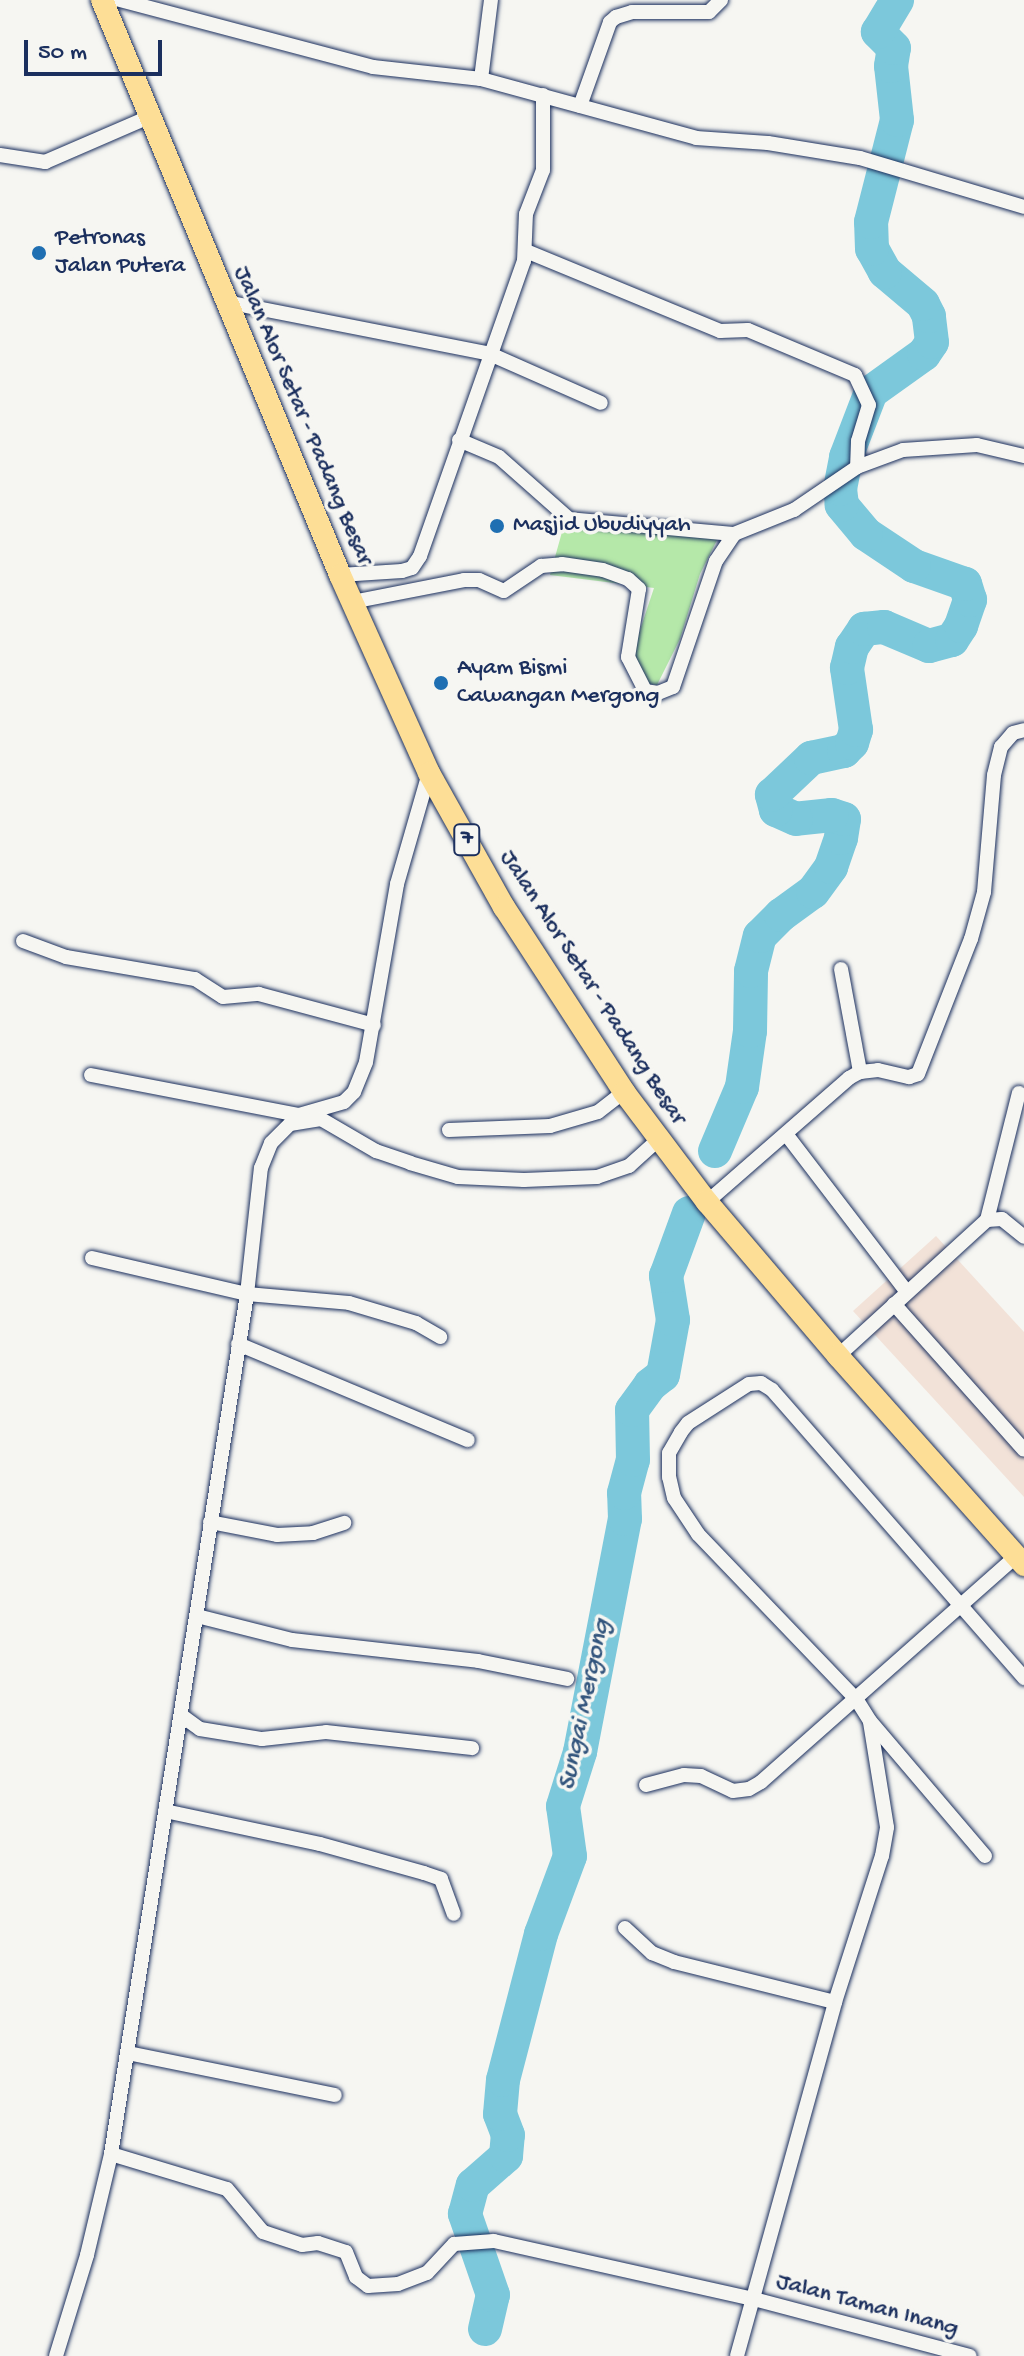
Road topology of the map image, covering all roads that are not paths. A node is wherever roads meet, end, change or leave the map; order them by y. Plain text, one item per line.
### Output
1 (102, 0) edge
2 (120, 0) edge
3 (491, 0) edge
4 (721, 0) edge
5 (481, 79) junction
6 (543, 95) junction
7 (580, 106) junction
8 (149, 117) junction
9 (0, 155) edge
10 (1024, 207) edge
11 (526, 251) junction
12 (226, 302) junction
13 (490, 354) junction
14 (601, 403) dead end
15 (459, 440) junction
16 (1024, 456) edge
17 (854, 469) junction
18 (734, 534) junction
19 (340, 575) junction
20 (352, 602) junction
21 (1024, 730) edge
22 (429, 773) junction
23 (23, 941) dead end
24 (841, 969) dead end
25 (374, 1025) junction
26 (860, 1072) junction
27 (91, 1075) dead end
28 (624, 1092) junction
29 (1019, 1093) dead end
30 (344, 1102) junction
31 (321, 1119) junction
32 (449, 1130) dead end
33 (786, 1134) junction
34 (658, 1140) junction
35 (707, 1202) junction
36 (987, 1220) junction
37 (1024, 1237) edge
38 (92, 1258) dead end
39 (907, 1292) junction
40 (247, 1294) junction
41 (894, 1304) junction
42 (440, 1337) dead end
43 (238, 1344) junction
44 (838, 1356) junction
45 (468, 1440) dead end
46 (1024, 1450) edge
47 (210, 1522) junction
48 (344, 1523) dead end
49 (1020, 1560) edge
50 (961, 1607) junction
51 (197, 1616) junction
52 (1024, 1678) edge
53 (567, 1679) dead end
54 (856, 1699) junction
55 (182, 1716) junction
56 (870, 1721) junction
57 (472, 1748) dead end
58 (646, 1785) dead end
59 (165, 1811) junction
60 (985, 1856) dead end
61 (454, 1914) dead end
62 (625, 1928) dead end
63 (835, 2002) junction
64 (128, 2053) junction
65 (335, 2095) dead end
66 (111, 2154) junction
67 (754, 2299) junction
68 (56, 2356) edge
69 (737, 2356) edge
70 (970, 2356) edge

1 - 8 main road, Jalan Alor Setar - Padang Besar / 7
2 - 5 street
3 - 5 street
4 - 7 street
5 - 6 street
6 - 7 street
6 - 11 street
7 - 10 street
8 - 9 street
8 - 12 main road, Jalan Alor Setar - Padang Besar / 7
11 - 13 street
11 - 17 street
12 - 13 street
12 - 19 main road, Jalan Alor Setar - Padang Besar / 7
13 - 14 street
13 - 15 street
15 - 18 street
15 - 19 street
16 - 17 street
17 - 18 street
18 - 20 street
19 - 20 main road, Jalan Alor Setar - Padang Besar / 7
20 - 22 main road, Jalan Alor Setar - Padang Besar / 7
21 - 26 street
22 - 25 street
22 - 28 main road, Jalan Alor Setar - Padang Besar / 7
23 - 25 street
24 - 26 street
25 - 30 street
26 - 33 street
27 - 30 street
28 - 32 street
28 - 34 main road, Jalan Alor Setar - Padang Besar / 7
29 - 36 street
30 - 31 street
31 - 34 street
31 - 40 street
33 - 35 street
33 - 39 street
34 - 35 main road, Jalan Alor Setar - Padang Besar / 7
35 - 44 main road, Jalan Alor Setar - Padang Besar / 7
36 - 37 street
36 - 39 street
38 - 40 street
39 - 41 street
40 - 42 street
40 - 43 street
41 - 44 street
41 - 46 street
43 - 45 street
43 - 47 street
44 - 49 main road, Jalan Alor Setar - Padang Besar / 7
47 - 48 street
47 - 51 street
49 - 50 street
50 - 52 street
50 - 54 street
50 - 54 street
51 - 53 street
51 - 55 street
54 - 56 street
54 - 58 street
55 - 57 street
55 - 59 street
56 - 60 street
56 - 63 street
59 - 61 street
59 - 64 street
62 - 63 street
63 - 67 street
64 - 65 street
64 - 66 street
66 - 67 street, Jalan Taman Inang
66 - 68 street
67 - 69 street
67 - 70 street, Jalan Taman Inang

